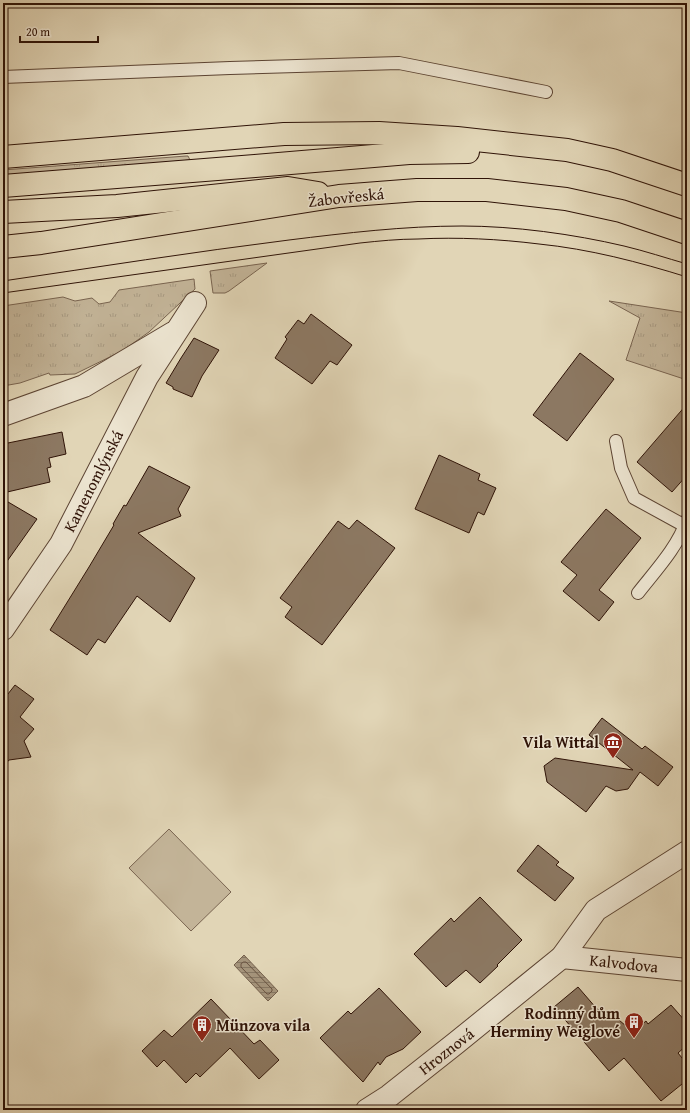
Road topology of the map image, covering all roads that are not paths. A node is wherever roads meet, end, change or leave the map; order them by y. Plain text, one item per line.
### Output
1 (3, 77) edge
2 (546, 92) dead end
3 (567, 150) junction
4 (3, 157) edge
5 (687, 185) edge
6 (3, 186) edge
7 (339, 196) junction
8 (3, 212) edge
9 (687, 234) edge
10 (3, 247) edge
11 (195, 303) dead end
12 (178, 330) junction
13 (3, 415) edge
14 (616, 441) dead end
15 (686, 525) edge
16 (638, 593) dead end
17 (3, 629) edge
18 (687, 852) edge
19 (562, 957) junction
20 (687, 970) edge
21 (367, 1110) edge

1 - 2 lane
3 - 4 highway
3 - 5 highway
3 - 6 highway
7 - 8 highway
7 - 9 highway, Žabovřeská
7 - 10 highway, Žabovřeská
11 - 12 street
12 - 13 street
12 - 17 street, Kamenomlýnská
14 - 15 lane
15 - 16 lane
18 - 19 street, Hroznová
19 - 20 street, Kalvodova
19 - 21 street, Hroznová

